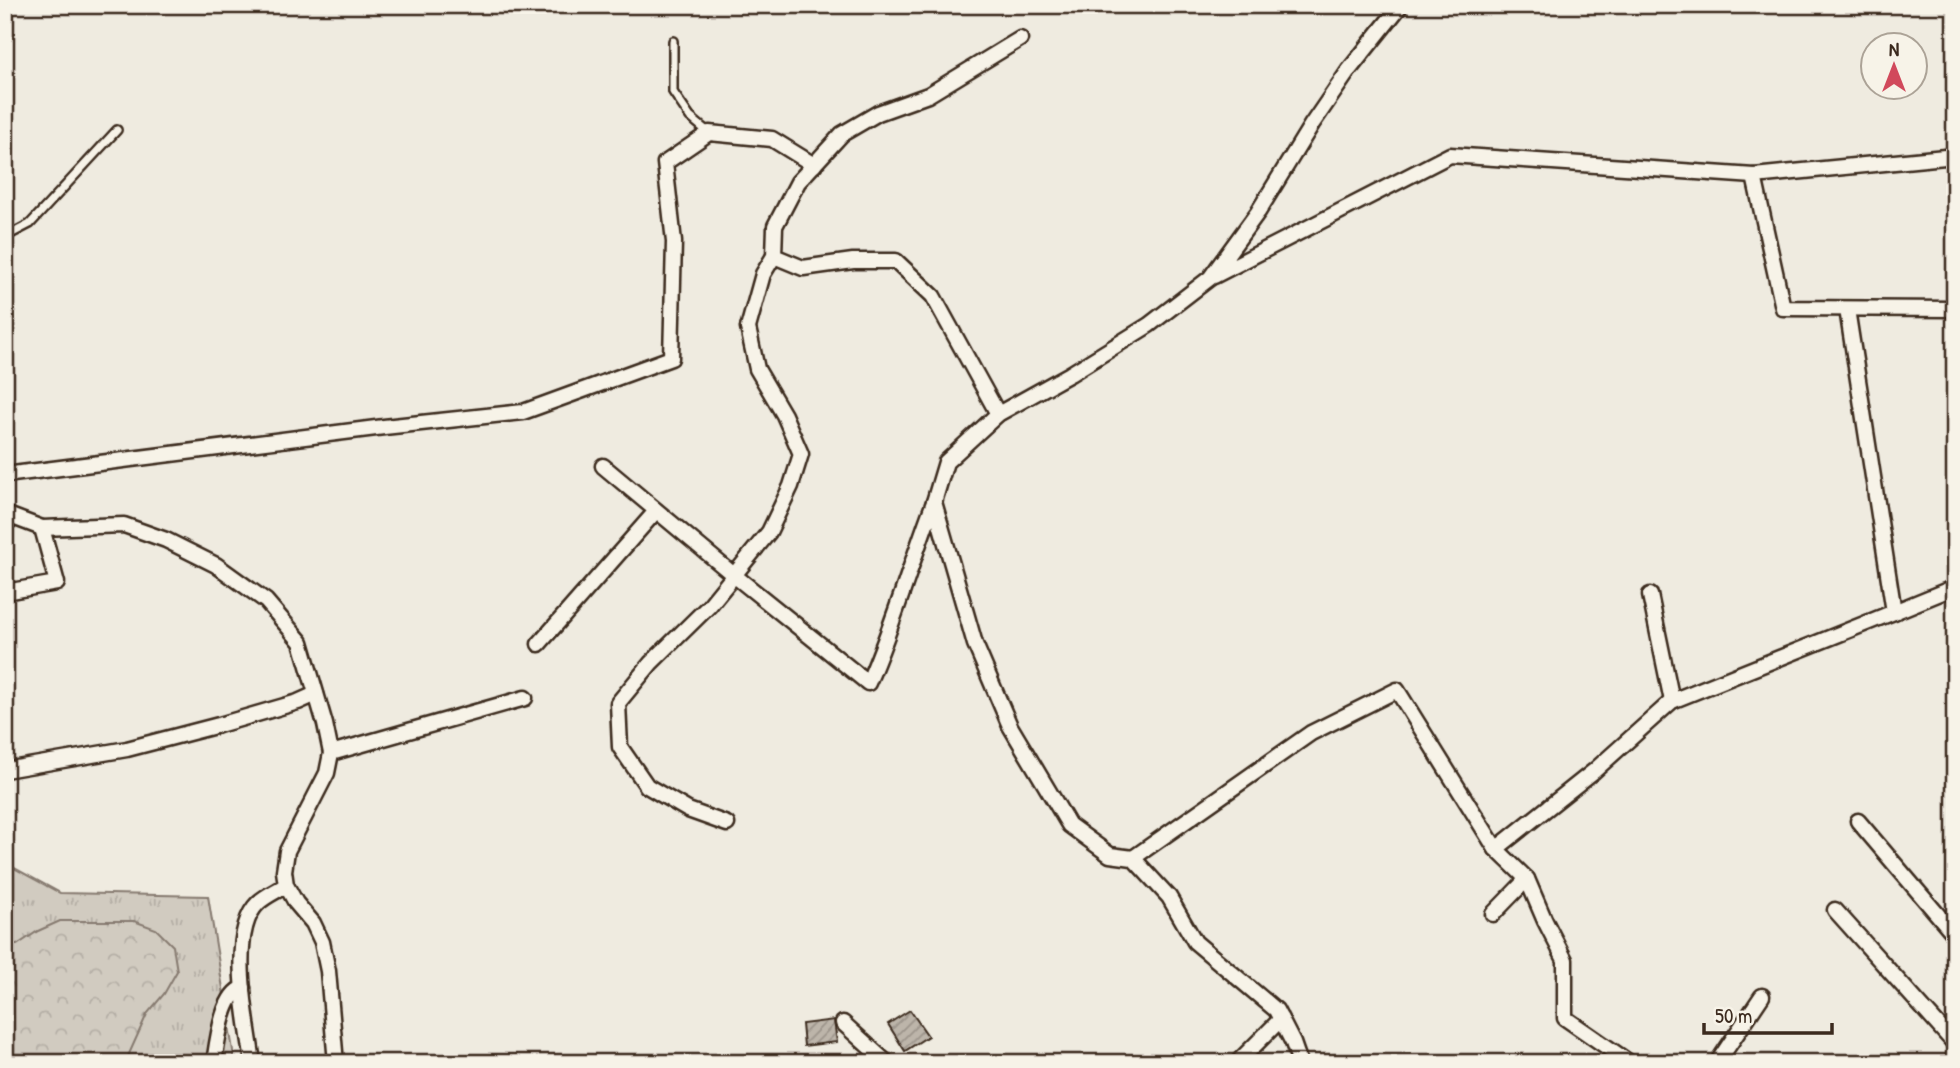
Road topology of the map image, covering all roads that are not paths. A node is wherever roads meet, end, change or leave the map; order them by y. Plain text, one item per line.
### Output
1 (1401, 5) edge
2 (1020, 39) dead end
3 (673, 41) dead end
4 (117, 130) dead end
5 (709, 133) junction
6 (1955, 156) edge
7 (814, 165) junction
8 (1754, 176) junction
9 (5, 237) edge
10 (774, 256) junction
11 (1210, 278) junction
12 (1847, 309) junction
13 (1955, 309) edge
14 (998, 414) junction
15 (603, 466) dead end
16 (5, 475) edge
17 (934, 502) junction
18 (656, 511) junction
19 (5, 514) edge
20 (42, 528) junction
21 (734, 576) junction
22 (1955, 587) edge
23 (5, 592) edge
24 (1650, 595) dead end
25 (1894, 612) junction
26 (540, 643) dead end
27 (317, 694) junction
28 (524, 698) dead end
29 (1672, 701) junction
30 (331, 753) junction
31 (5, 770) edge
32 (1858, 821) dead end
33 (727, 824) dead end
34 (1496, 849) junction
35 (1133, 858) junction
36 (1527, 879) junction
37 (286, 885) junction
38 (1835, 910) dead end
39 (1493, 914) dead end
40 (1955, 934) edge
41 (243, 988) junction
42 (1762, 996) dead end
43 (1281, 1019) junction
44 (843, 1023) dead end
45 (1955, 1044) edge
46 (214, 1063) edge
47 (253, 1063) edge
48 (336, 1063) edge
49 (887, 1063) edge
50 (1237, 1063) edge
51 (1300, 1063) edge
52 (1630, 1063) edge
53 (1717, 1063) edge

1 - 11 street
2 - 7 street
3 - 5 lane
4 - 9 lane
5 - 7 street
5 - 16 street
6 - 8 street
7 - 10 street
8 - 11 street
8 - 12 street
10 - 14 street
10 - 21 street
11 - 14 street
12 - 13 street
12 - 25 street
14 - 17 street
15 - 18 street
17 - 21 street
17 - 35 street
18 - 21 street
18 - 26 street
19 - 20 street
20 - 23 street
20 - 27 street
21 - 33 street
22 - 25 street
24 - 29 street
25 - 29 street
27 - 30 street
27 - 31 street
28 - 30 street
29 - 34 street
30 - 37 street
32 - 40 street
34 - 35 street
34 - 36 street
35 - 43 street
36 - 39 street
36 - 52 street
37 - 41 street
37 - 48 street
38 - 45 street
41 - 46 street
41 - 47 street
42 - 53 street
43 - 50 street
43 - 51 street
44 - 49 street

